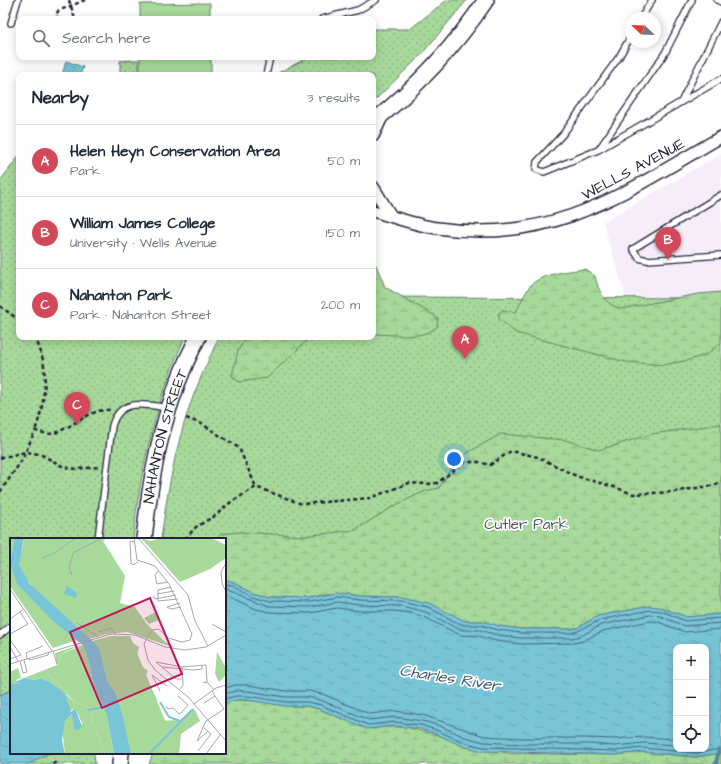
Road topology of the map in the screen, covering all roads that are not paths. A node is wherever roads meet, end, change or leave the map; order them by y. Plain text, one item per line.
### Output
1 (18, 0) edge
2 (376, 0) edge
3 (486, 0) edge
4 (652, 0) edge
5 (692, 0) edge
6 (717, 0) edge
7 (721, 2) edge
8 (645, 12) edge
9 (334, 16) edge
10 (721, 22) edge
11 (11, 23) dead end
12 (625, 46) edge
13 (269, 60) edge
14 (267, 72) edge
15 (721, 79) edge
16 (681, 102) junction
17 (378, 118) edge
18 (721, 137) edge
19 (598, 150) junction
20 (376, 192) edge
21 (721, 195) edge
22 (376, 203) edge
23 (376, 212) edge
24 (391, 216) junction
25 (721, 255) edge
26 (197, 340) edge
27 (169, 408) junction
28 (98, 538) edge
29 (144, 538) edge
30 (10, 627) edge
31 (0, 634) edge
32 (122, 754) edge
33 (120, 764) edge

1 - 11 lane
2 - 9 lane
3 - 17 main road
4 - 8 lane
5 - 19 lane
6 - 7 lane
10 - 16 lane
12 - 19 lane
13 - 14 lane
15 - 16 lane
16 - 19 lane
18 - 24 street, WELLS AVENUE
20 - 24 street
21 - 25 lane
22 - 24 street, WELLS AVENUE
23 - 24 street, WELLS AVENUE
26 - 27 main road, NAHANTON STREET
27 - 28 lane
27 - 29 main road, NAHANTON STREET
30 - 31 lane
32 - 33 main road

